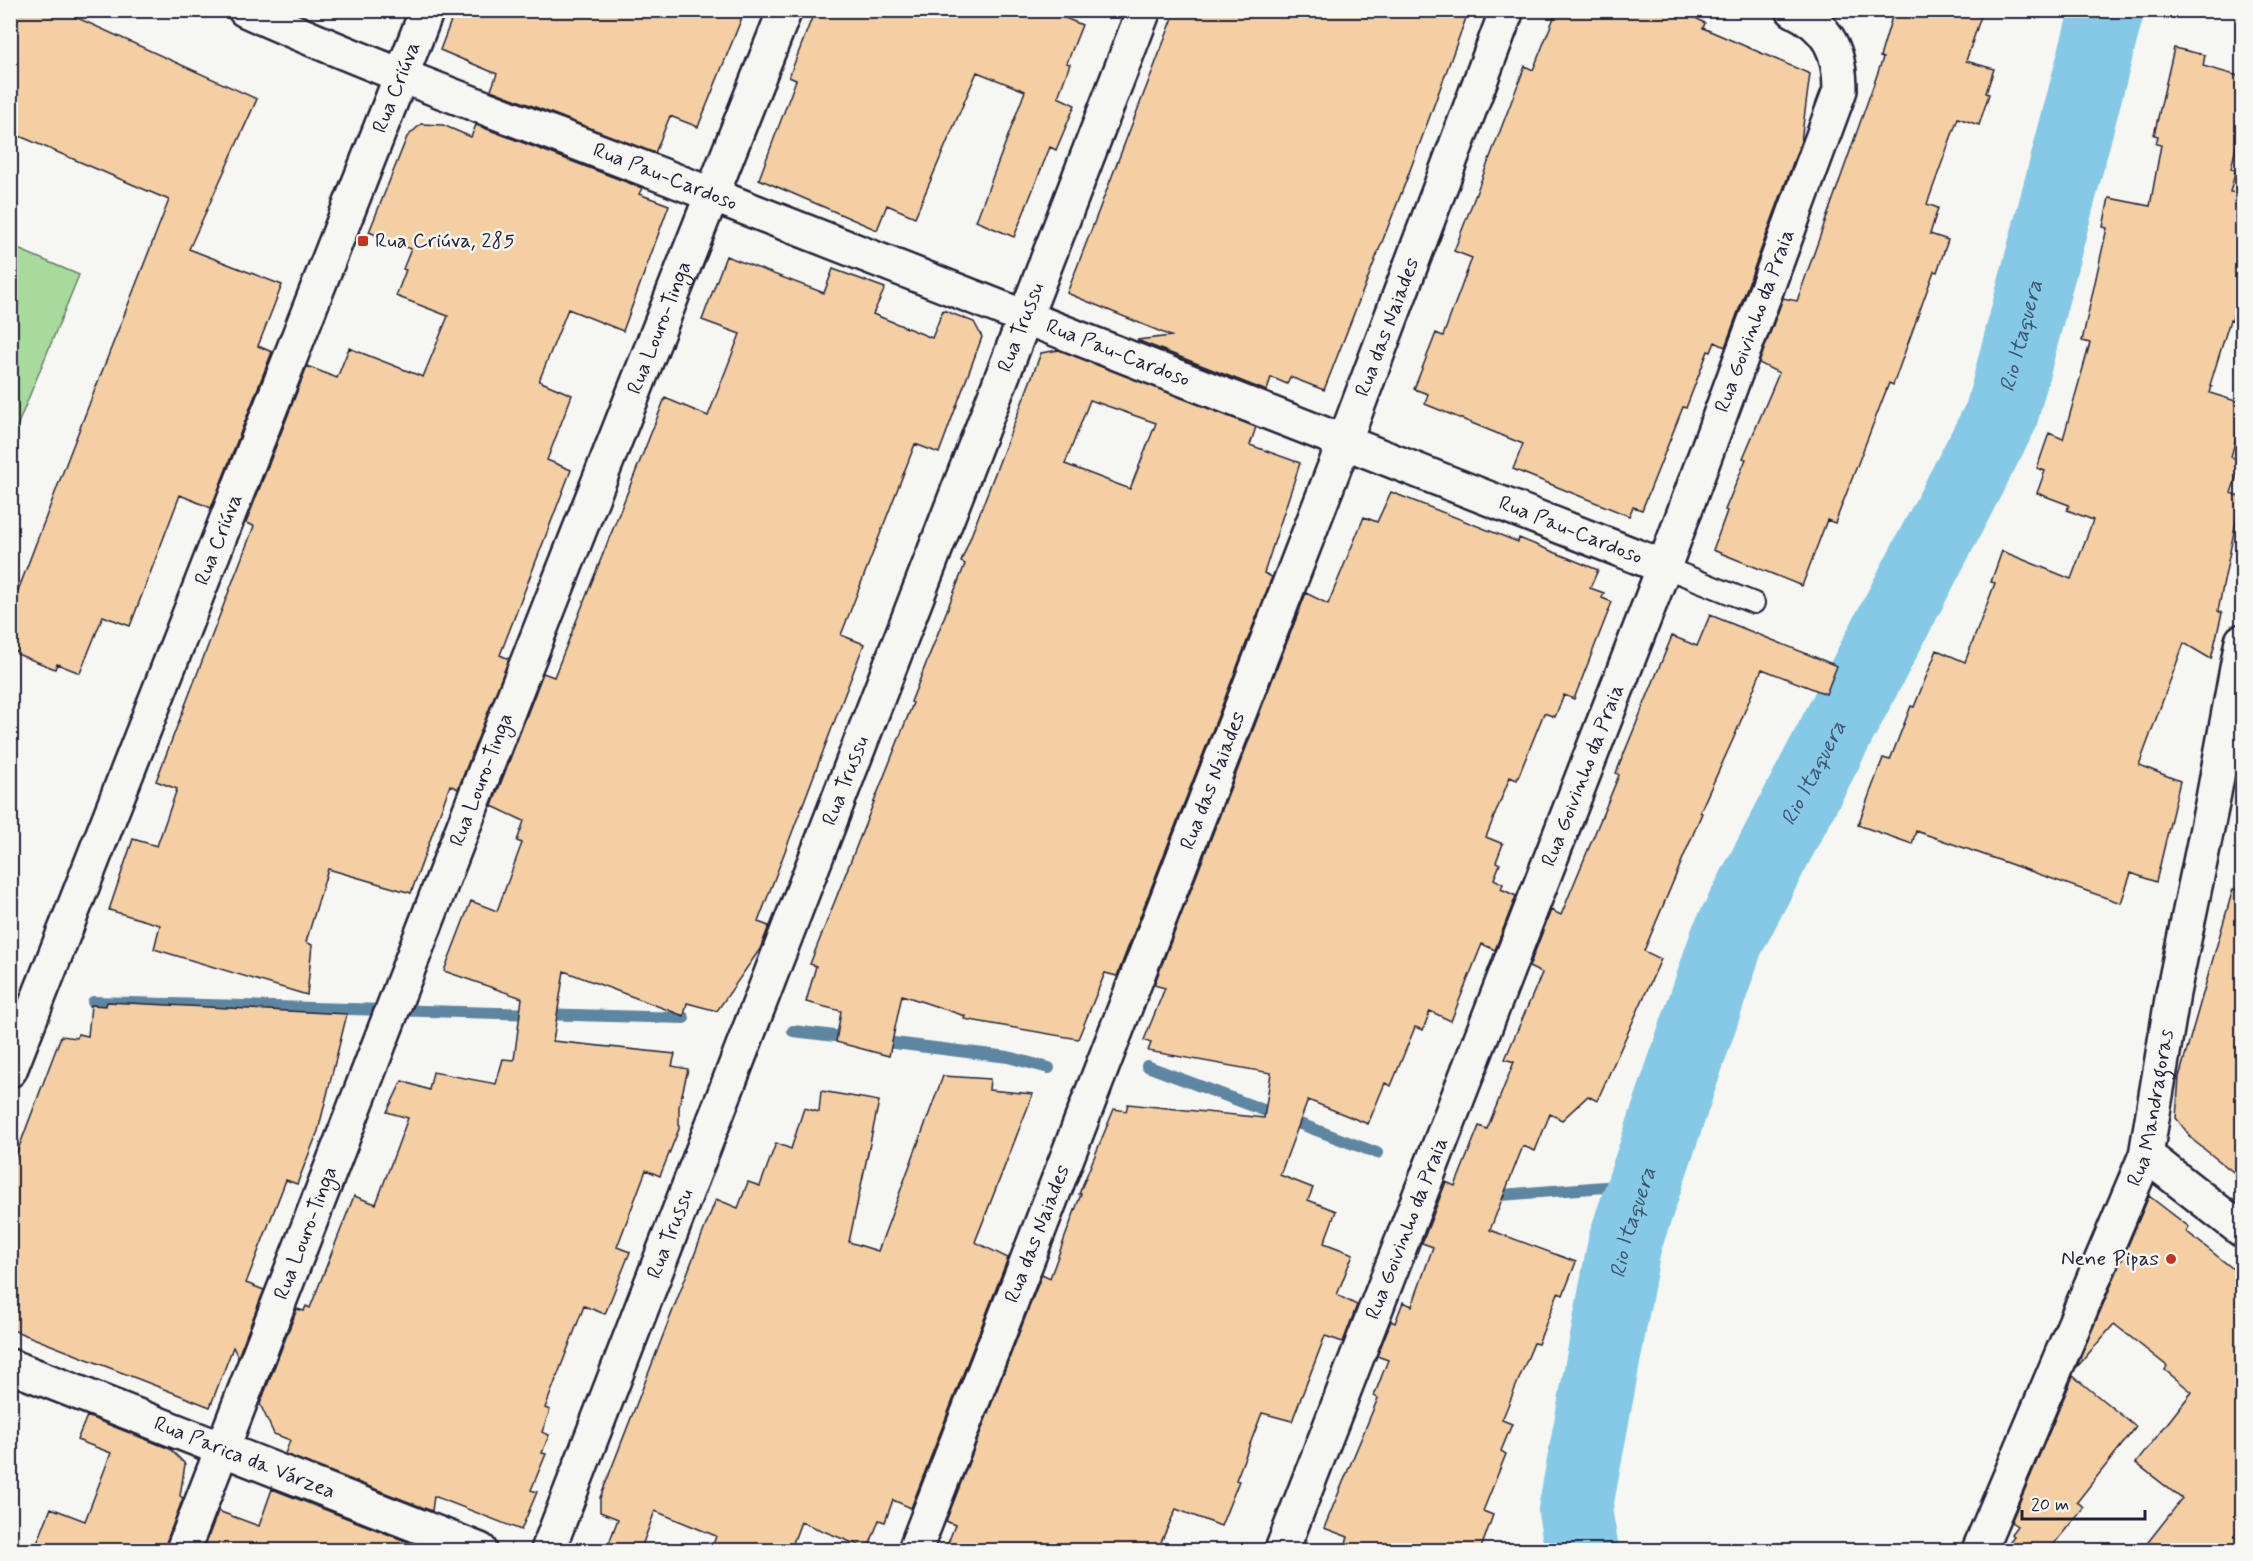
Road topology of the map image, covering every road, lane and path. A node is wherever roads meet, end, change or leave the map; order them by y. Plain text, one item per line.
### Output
1 (245, 10) edge
2 (427, 10) edge
3 (785, 10) edge
4 (1144, 10) edge
5 (1507, 10) edge
6 (1793, 10) edge
7 (401, 76) junction
8 (712, 194) junction
9 (1024, 318) junction
10 (1345, 440) junction
11 (1664, 567) junction
12 (1754, 603) dead end
13 (2242, 641) edge
14 (2239, 689) edge
15 (10, 1070) edge
16 (2146, 1155) junction
17 (2242, 1230) edge
18 (10, 1366) edge
19 (221, 1449) junction
20 (183, 1551) edge
21 (480, 1551) edge
22 (548, 1551) edge
23 (915, 1551) edge
24 (1282, 1551) edge
25 (1979, 1551) edge

1 - 7 street, Rua Pau-Cardoso
2 - 7 street, Rua Criúva
3 - 8 street, Rua Louro-Tinga
4 - 9 street, Rua Trussu
5 - 10 street, Rua das Naiades
6 - 11 street, Rua Goivinho da Praia
7 - 8 street, Rua Pau-Cardoso
7 - 15 street, Rua Criúva
8 - 9 street, Rua Pau-Cardoso
8 - 19 street, Rua Louro-Tinga
9 - 10 street, Rua Pau-Cardoso
9 - 22 street, Rua Trussu
10 - 11 street, Rua Pau-Cardoso
10 - 23 street, Rua das Naiades
11 - 12 lane
11 - 24 street, Rua Goivinho da Praia
13 - 14 street, Rua Mandragoras
14 - 16 street, Rua Mandragoras
16 - 17 street
16 - 25 street, Rua Mandragoras
18 - 19 street, Rua Parica da Várzea
19 - 20 street, Rua Louro-Tinga
19 - 21 street, Rua Parica da Várzea

